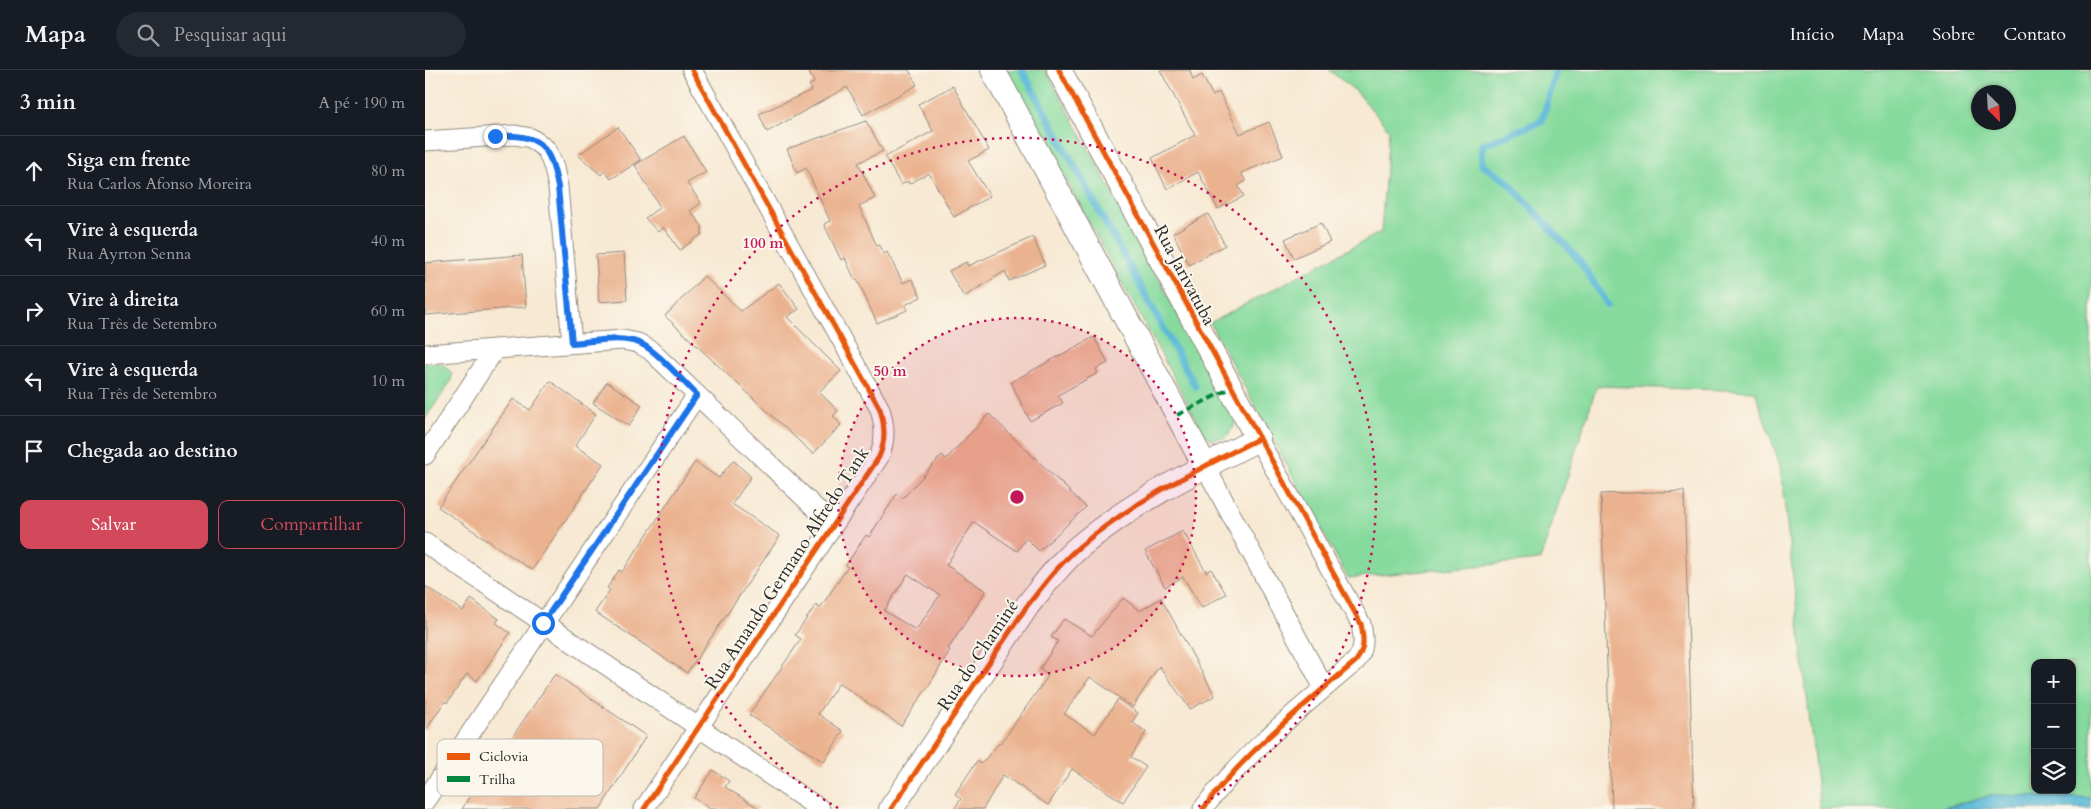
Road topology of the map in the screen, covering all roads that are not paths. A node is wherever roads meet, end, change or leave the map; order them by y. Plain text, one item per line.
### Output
1 (691, 70) edge
2 (993, 70) edge
3 (1059, 70) edge
4 (425, 141) edge
5 (572, 343) junction
6 (495, 349) junction
7 (425, 354) edge
8 (697, 395) junction
9 (1258, 439) junction
10 (425, 455) edge
11 (1205, 466) junction
12 (833, 524) junction
13 (425, 543) edge
14 (543, 623) junction
15 (1324, 688) junction
16 (699, 727) junction
17 (466, 739) edge
18 (437, 783) edge
19 (425, 801) edge
20 (644, 809) edge
21 (820, 809) edge
22 (891, 809) edge
23 (1203, 809) edge

1 - 12 street, Rua Amando Germano Alfredo Tank
2 - 11 street
3 - 9 street, Rua Jarivatuba
4 - 5 street
5 - 6 street
5 - 8 street
6 - 7 street
6 - 10 street
8 - 12 street
8 - 14 street
9 - 11 street, Rua do Chaminé
9 - 15 street, Rua Jarivatuba
11 - 15 street
11 - 22 street, Rua do Chaminé
12 - 16 street, Rua Amando Germano Alfredo Tank
13 - 14 street
14 - 16 street
14 - 17 street
15 - 23 street
16 - 20 street, Rua Amando Germano Alfredo Tank
16 - 21 street
18 - 19 street

